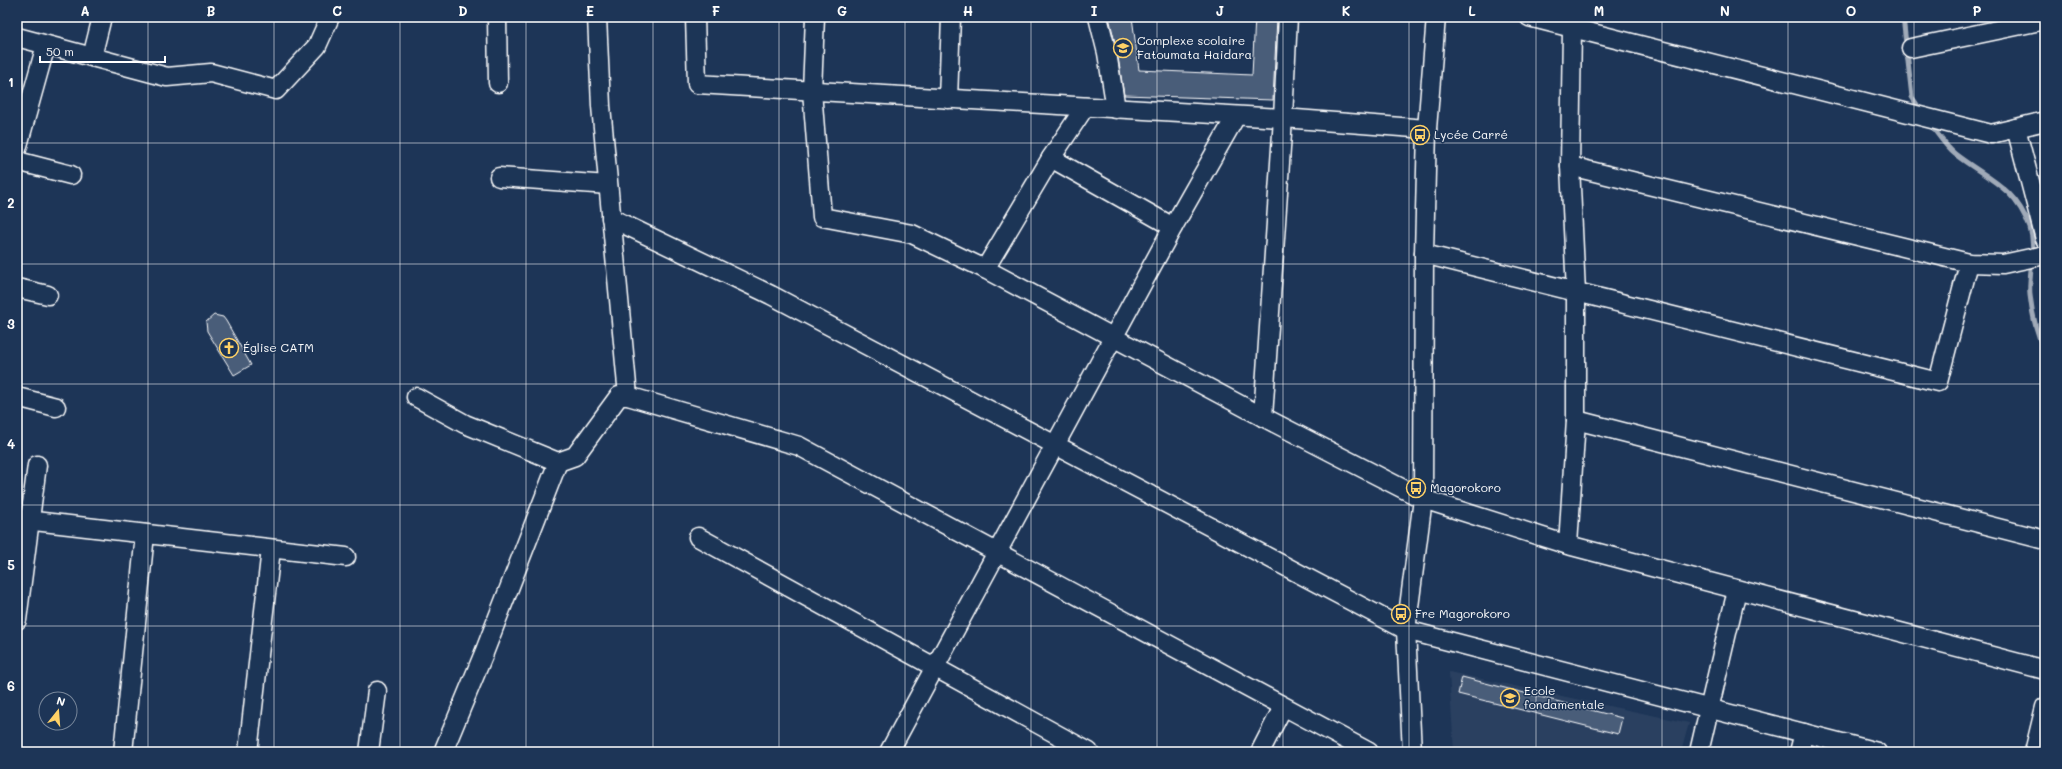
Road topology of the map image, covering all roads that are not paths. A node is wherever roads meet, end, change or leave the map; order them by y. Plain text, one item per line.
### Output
1 (102, 17) edge
2 (330, 17) edge
3 (497, 17) edge
4 (597, 17) edge
5 (695, 17) edge
6 (815, 17) edge
7 (951, 17) edge
8 (1098, 17) edge
9 (1288, 17) edge
10 (1436, 17) edge
11 (1529, 17) edge
12 (2045, 20) edge
13 (1572, 28) junction
14 (17, 37) edge
15 (46, 45) junction
16 (1911, 48) dead end
17 (92, 57) junction
18 (498, 83) dead end
19 (812, 91) junction
20 (948, 100) junction
21 (1085, 107) junction
22 (1116, 109) junction
23 (1236, 116) junction
24 (1283, 118) junction
25 (2045, 121) edge
26 (2016, 128) junction
27 (1427, 129) junction
28 (17, 149) edge
29 (1051, 158) junction
30 (17, 161) edge
31 (1570, 166) junction
32 (71, 175) dead end
33 (499, 177) dead end
34 (608, 185) junction
35 (611, 218) junction
36 (1173, 226) junction
37 (2045, 250) edge
38 (1424, 254) junction
39 (1969, 263) junction
40 (985, 268) junction
41 (17, 288) edge
42 (1576, 292) junction
43 (48, 295) dead end
44 (1113, 337) junction
45 (628, 396) junction
46 (17, 397) edge
47 (416, 397) dead end
48 (56, 407) dead end
49 (1263, 417) junction
50 (1576, 420) junction
51 (1055, 445) junction
52 (558, 462) junction
53 (37, 465) dead end
54 (1423, 499) junction
55 (23, 519) edge
56 (145, 534) junction
57 (698, 537) dead end
58 (2045, 540) edge
59 (1568, 545) junction
60 (271, 549) junction
61 (997, 552) junction
62 (346, 557) dead end
63 (1738, 590) junction
64 (17, 620) edge
65 (1406, 630) junction
66 (934, 667) junction
67 (2045, 670) edge
68 (377, 691) dead end
69 (1283, 707) junction
70 (1709, 708) junction
71 (2045, 708) edge
72 (1804, 733) junction
73 (123, 752) edge
74 (248, 752) edge
75 (369, 752) edge
76 (443, 752) edge
77 (890, 752) edge
78 (1089, 752) edge
79 (1260, 752) edge
80 (1369, 752) edge
81 (1412, 752) edge
82 (1699, 752) edge
83 (1800, 752) edge
84 (1877, 752) edge
85 (2034, 752) edge

1 - 17 street
2 - 17 street
3 - 18 street
4 - 34 street
5 - 19 street
6 - 19 street
7 - 20 street
8 - 22 street
9 - 24 street
10 - 27 street
11 - 13 street
12 - 16 street
13 - 26 street
13 - 31 street
14 - 15 street
15 - 17 street
15 - 28 street
19 - 20 street
19 - 40 street
20 - 21 street
21 - 22 street
21 - 29 street
22 - 23 street
23 - 24 street
23 - 36 street
24 - 27 street
24 - 49 street
25 - 26 street
26 - 37 street
27 - 38 street
29 - 36 street
29 - 40 street
30 - 32 street
31 - 39 street
31 - 42 street
33 - 34 street
34 - 35 street
35 - 45 street
35 - 51 street
36 - 44 street
37 - 39 street
38 - 42 street
38 - 54 street
39 - 42 street
40 - 44 street
41 - 43 street
42 - 50 street
44 - 49 street
44 - 51 street
45 - 52 street
45 - 61 street
46 - 48 street
47 - 52 street
49 - 54 street
50 - 58 street
50 - 59 street
51 - 61 street
51 - 65 street
52 - 76 street
53 - 55 street
54 - 59 street
54 - 65 street
55 - 56 street
55 - 64 street
56 - 60 street
56 - 73 street
57 - 66 street
59 - 63 street
60 - 62 street
60 - 74 street
61 - 66 street
61 - 69 street
63 - 67 street
63 - 70 street
65 - 70 street
65 - 81 street
66 - 77 street
66 - 78 street
68 - 75 street
69 - 79 street
69 - 80 street
70 - 72 street
70 - 82 street
71 - 85 street
72 - 83 street
72 - 84 street

